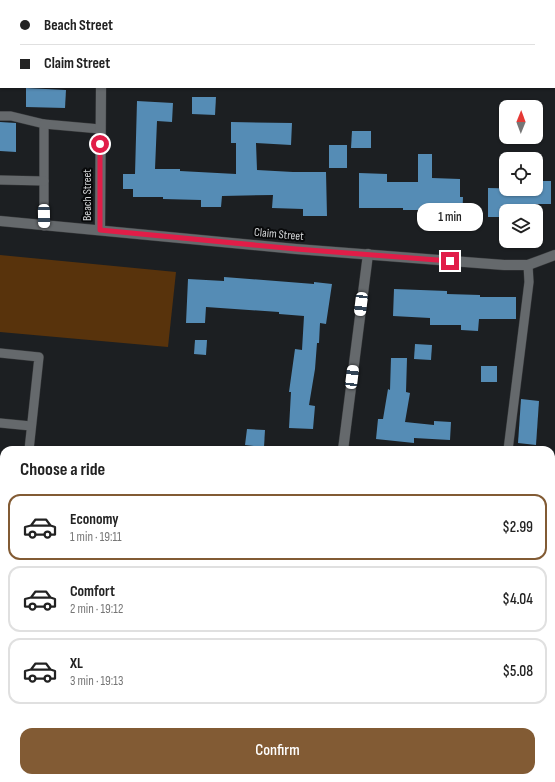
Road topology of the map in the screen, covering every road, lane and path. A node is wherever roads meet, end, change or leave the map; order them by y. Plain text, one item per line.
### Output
1 (101, 88) edge
2 (0, 116) edge
3 (44, 124) junction
4 (100, 129) junction
5 (0, 180) edge
6 (44, 181) junction
7 (0, 221) edge
8 (44, 226) junction
9 (100, 230) junction
10 (368, 254) junction
11 (555, 255) edge
12 (528, 265) junction
13 (0, 353) edge
14 (0, 424) edge
15 (31, 426) junction
16 (29, 446) edge
17 (344, 446) edge
18 (508, 446) edge

1 - 4 street, Beach Street
2 - 3 lane
3 - 4 lane
3 - 6 lane
4 - 9 street, Beach Street
5 - 6 lane
6 - 8 lane
7 - 8 street, Claim Street
8 - 9 street, Claim Street
9 - 10 street, Claim Street
10 - 12 street, Claim Street
10 - 17 street
11 - 12 street, Claim Street
12 - 18 lane
13 - 15 lane
14 - 15 lane
15 - 16 lane

